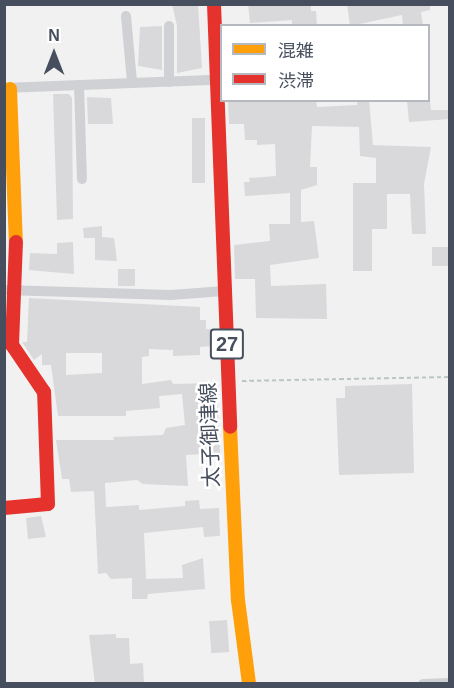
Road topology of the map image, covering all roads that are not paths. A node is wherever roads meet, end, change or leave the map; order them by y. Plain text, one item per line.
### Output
1 (214, 4) edge
2 (126, 15) dead end
3 (169, 26) dead end
4 (216, 80) junction
5 (132, 82) junction
6 (169, 82) junction
7 (79, 85) junction
8 (7, 88) edge
9 (82, 179) dead end
10 (10, 290) edge
11 (224, 291) junction
12 (4, 508) edge
13 (450, 683) edge
14 (249, 684) edge
15 (423, 684) edge

1 - 4 main road, 太子御津線 / 27
2 - 5 street
3 - 6 street
4 - 6 street
4 - 11 main road, 太子御津線 / 27
5 - 6 street
5 - 7 street
7 - 8 street
7 - 9 street
8 - 10 main road
10 - 11 street
10 - 12 main road
11 - 14 main road, 太子御津線 / 27
13 - 15 street

